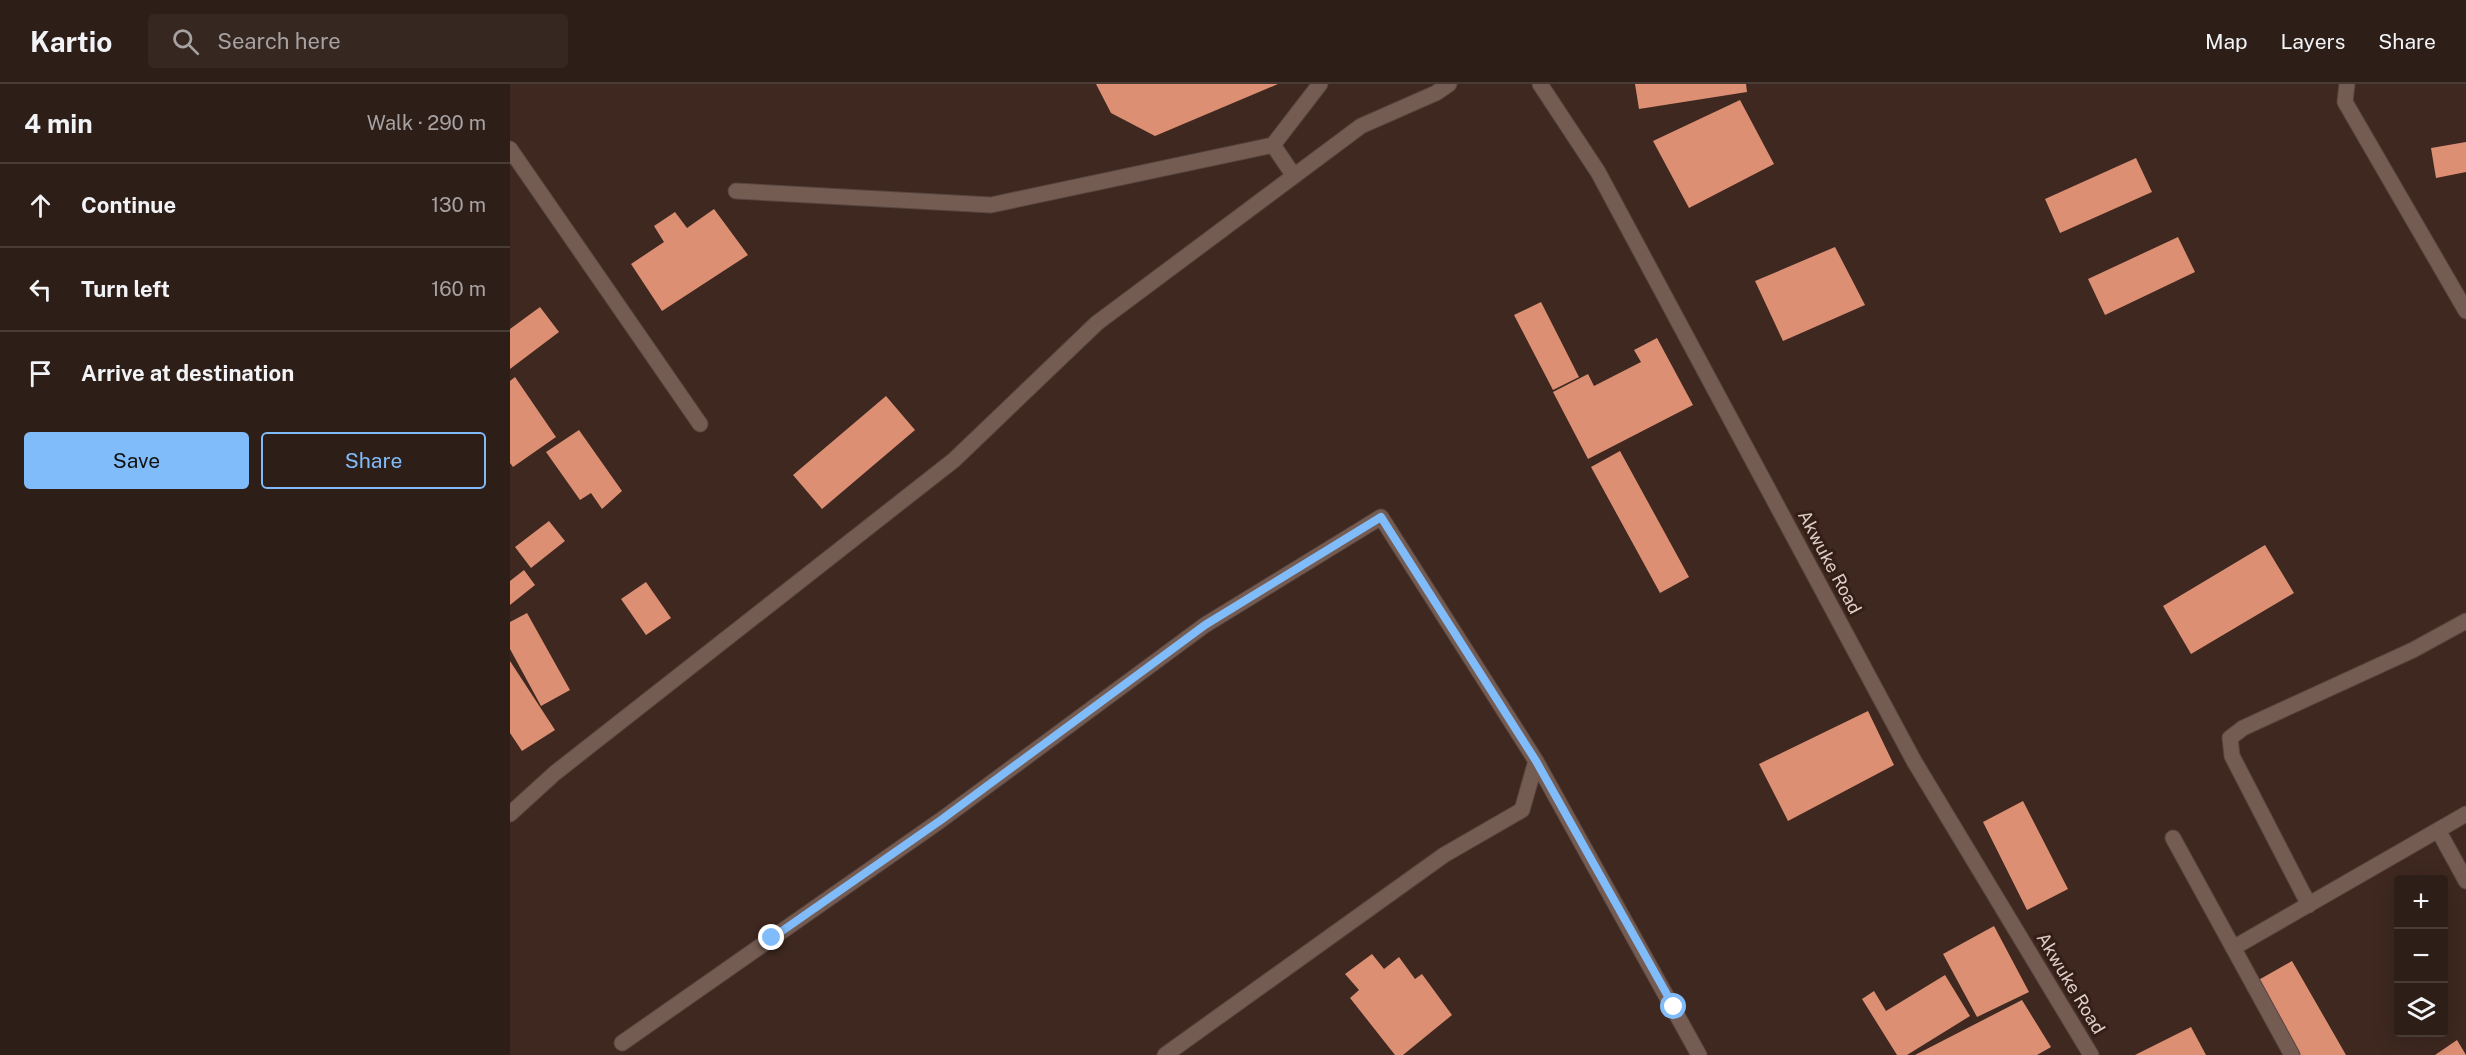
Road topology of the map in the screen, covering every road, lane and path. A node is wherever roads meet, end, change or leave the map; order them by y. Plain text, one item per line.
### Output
1 (1320, 84) edge
2 (1449, 84) edge
3 (1540, 84) edge
4 (2347, 84) edge
5 (1273, 145) junction
6 (510, 149) edge
7 (1294, 176) junction
8 (736, 191) dead end
9 (2466, 311) edge
10 (699, 424) dead end
11 (2466, 621) edge
12 (1536, 761) junction
13 (510, 814) edge
14 (2466, 814) edge
15 (2438, 830) junction
16 (2173, 838) dead end
17 (2466, 881) edge
18 (2309, 905) junction
19 (2233, 948) junction
20 (622, 1043) dead end
21 (1165, 1055) edge
22 (1700, 1055) edge
23 (2091, 1055) edge
24 (2292, 1055) edge

1 - 5 street
2 - 7 street
3 - 23 street, Akwuke Road
4 - 9 street
5 - 7 street
5 - 8 street
6 - 10 street
7 - 13 street
11 - 18 street
12 - 20 street
12 - 21 street
12 - 22 street
14 - 15 street
15 - 17 street
15 - 18 street
16 - 19 street
18 - 19 street
19 - 24 street

